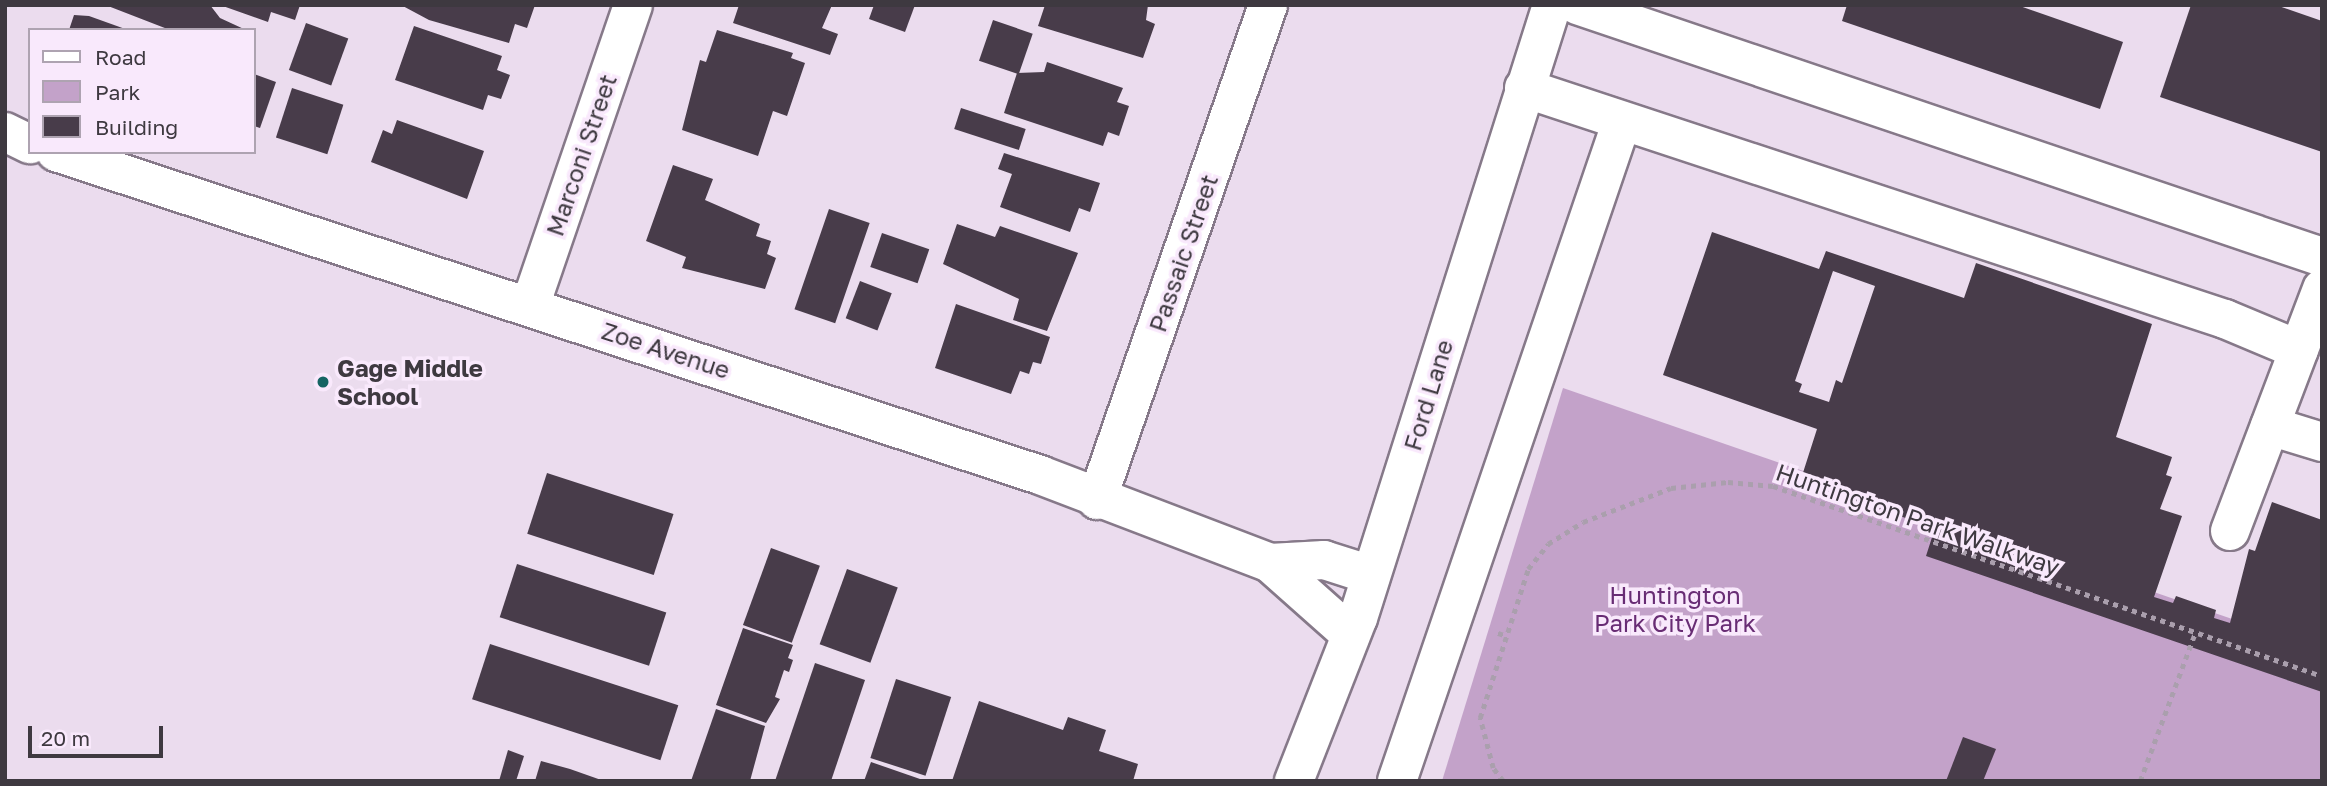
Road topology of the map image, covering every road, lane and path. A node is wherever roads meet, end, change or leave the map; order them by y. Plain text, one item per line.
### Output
1 (633, 5) edge
2 (1268, 5) edge
3 (1552, 5) edge
4 (1577, 5) edge
5 (1524, 89) junction
6 (1622, 121) junction
7 (5, 132) edge
8 (28, 143) edge
9 (62, 154) edge
10 (2320, 269) edge
11 (530, 306) junction
12 (2299, 350) junction
13 (2270, 426) junction
14 (2322, 442) edge
15 (1097, 500) junction
16 (2230, 531) dead end
17 (1270, 563) junction
18 (1371, 575) junction
19 (1498, 633) dead end
20 (2195, 633) junction
21 (1351, 635) junction
22 (1507, 636) junction
23 (2322, 676) edge
24 (1294, 781) edge
25 (1397, 781) edge
26 (1503, 781) edge
27 (2140, 781) edge

1 - 11 street, Marconi Street
2 - 15 street, Passaic Street
3 - 5 street, Ford Lane
4 - 10 street
5 - 6 street
5 - 18 street, Ford Lane
6 - 12 street
6 - 25 street
7 - 8 street
9 - 11 street, Zoe Avenue
10 - 12 street
11 - 15 street, Zoe Avenue
12 - 13 street
13 - 14 street
13 - 16 street
15 - 17 street, Zoe Avenue
17 - 18 street, Zoe Avenue
17 - 21 street, Zoe Avenue
18 - 21 street, Ford Lane
19 - 22 path
20 - 22 path, Huntington Park Walkway
20 - 23 path, Huntington Park Walkway
20 - 27 path
21 - 24 street, Ford Lane
22 - 26 path, Huntington Park Walkway

